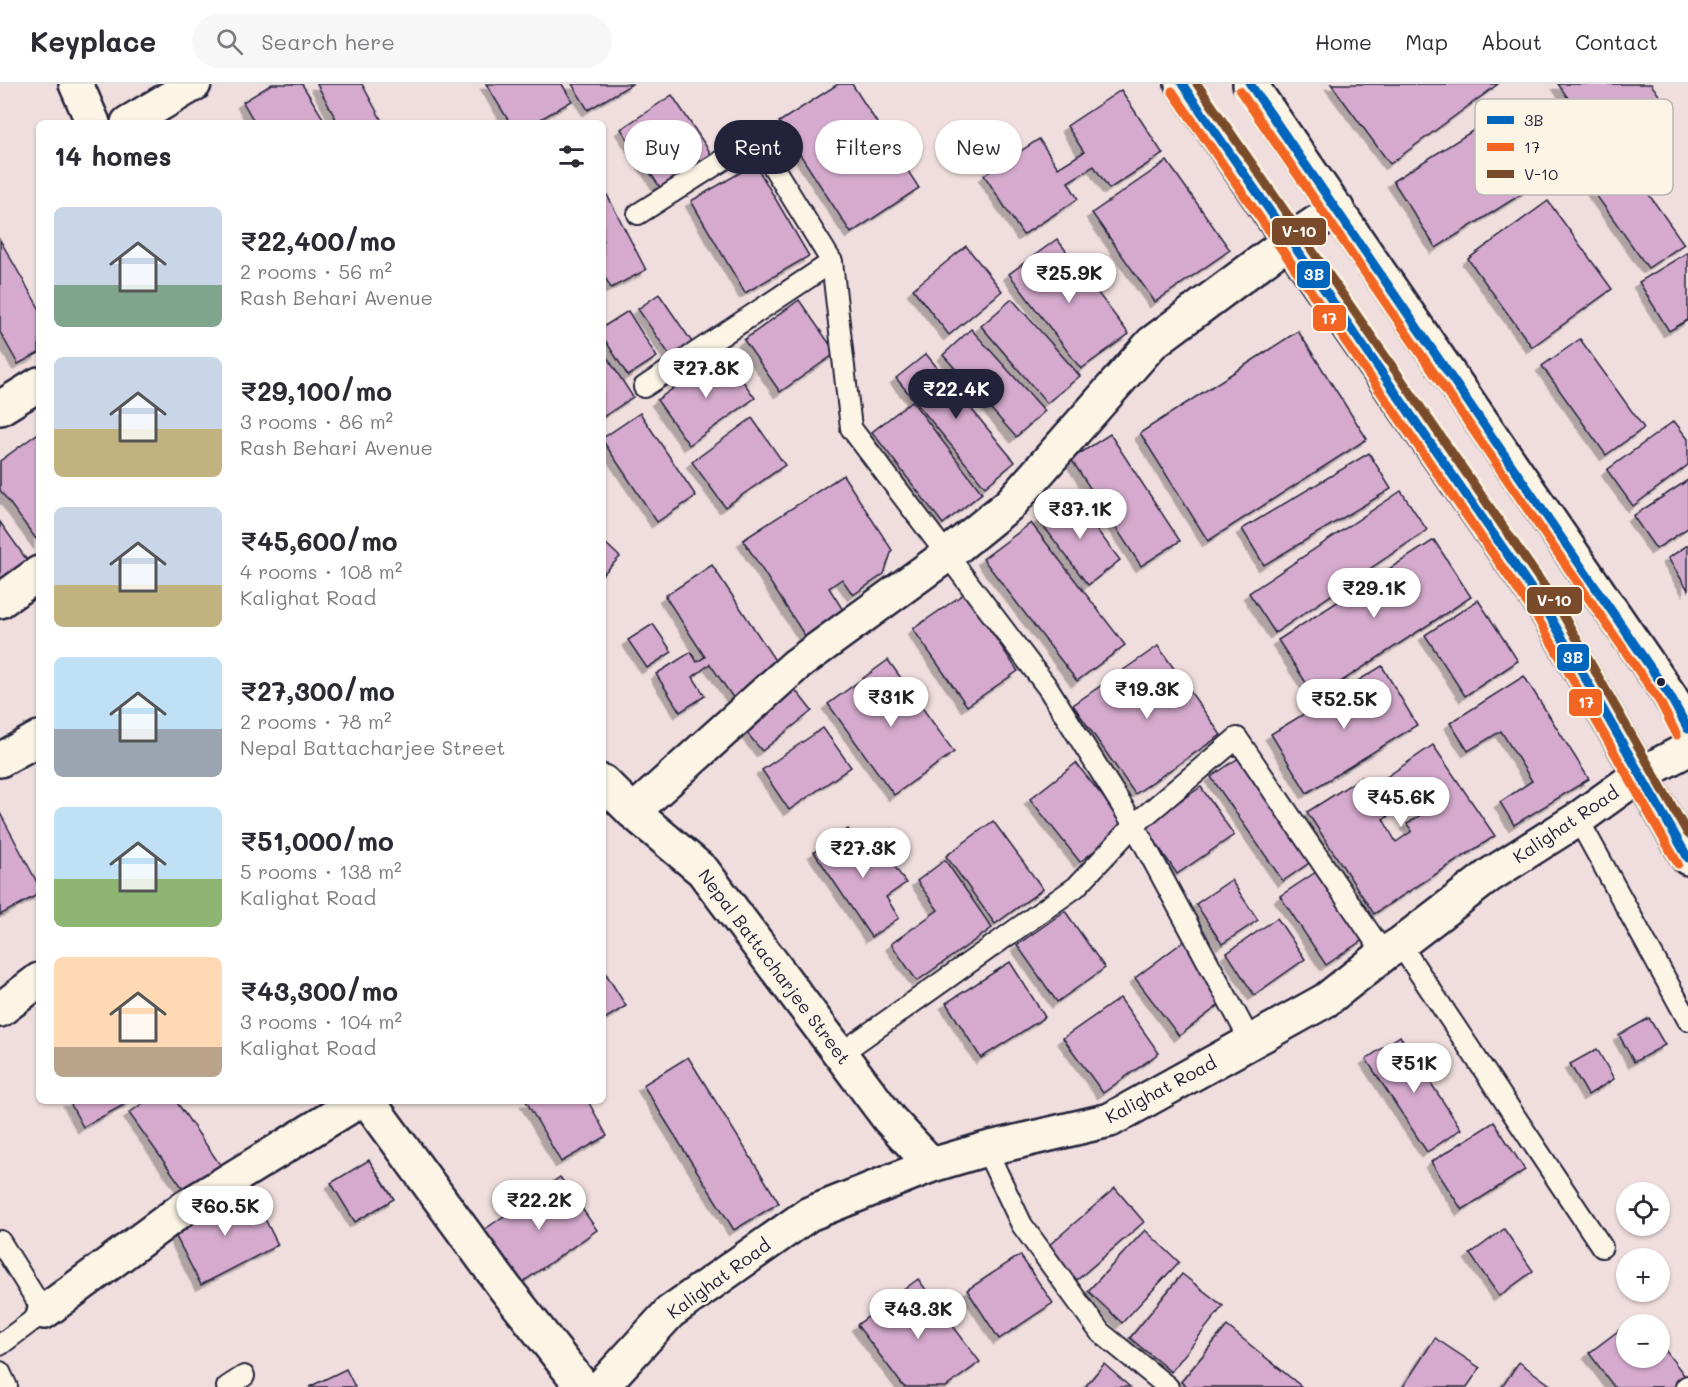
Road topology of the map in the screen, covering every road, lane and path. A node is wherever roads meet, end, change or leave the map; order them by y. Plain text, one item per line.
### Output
1 (76, 84) edge
2 (194, 84) edge
3 (1182, 84) edge
4 (1250, 84) edge
5 (92, 120) edge
6 (133, 120) edge
7 (1337, 209) junction
8 (638, 214) dead end
9 (1289, 241) junction
10 (832, 262) junction
11 (36, 386) edge
12 (644, 387) dead end
13 (0, 408) edge
14 (947, 555) junction
15 (36, 575) edge
16 (0, 601) edge
17 (1688, 729) edge
18 (36, 740) edge
19 (1688, 749) edge
20 (0, 760) edge
21 (1639, 775) junction
22 (606, 785) edge
23 (633, 812) junction
24 (1578, 819) junction
25 (1134, 825) junction
26 (1688, 858) edge
27 (1392, 949) junction
28 (36, 982) edge
29 (0, 1010) edge
30 (1688, 1020) edge
31 (1251, 1042) junction
32 (840, 1054) junction
33 (354, 1104) edge
34 (370, 1104) edge
35 (986, 1149) junction
36 (932, 1164) junction
37 (0, 1240) edge
38 (1602, 1247) dead end
39 (44, 1312) junction
40 (0, 1345) edge
41 (0, 1372) edge
42 (244, 1376) dead end
43 (1161, 1385) edge
44 (7, 1387) edge
45 (227, 1387) edge
46 (584, 1387) edge
47 (601, 1387) edge

1 - 5 street
2 - 6 street
3 - 9 street
4 - 7 street
7 - 9 street
7 - 17 street
8 - 10 lane
9 - 14 street
9 - 21 street
10 - 12 lane
10 - 14 lane
11 - 13 street
14 - 23 street
14 - 25 lane
15 - 16 street
18 - 20 street
19 - 21 street, Kalighat Road
21 - 24 street, Kalighat Road
21 - 26 street
22 - 23 street, Nepal Battacharjee Street
23 - 32 street, Nepal Battacharjee Street
24 - 27 street, Kalighat Road
24 - 30 lane
25 - 27 lane
25 - 31 lane
25 - 32 lane
27 - 31 street, Kalighat Road
27 - 38 lane
28 - 29 street
31 - 35 street, Kalighat Road
32 - 36 street, Nepal Battacharjee Street
33 - 39 street
34 - 46 street
35 - 36 street, Kalighat Road
35 - 43 lane
36 - 47 street, Kalighat Road
37 - 39 lane
39 - 40 lane
41 - 44 lane
42 - 45 lane

